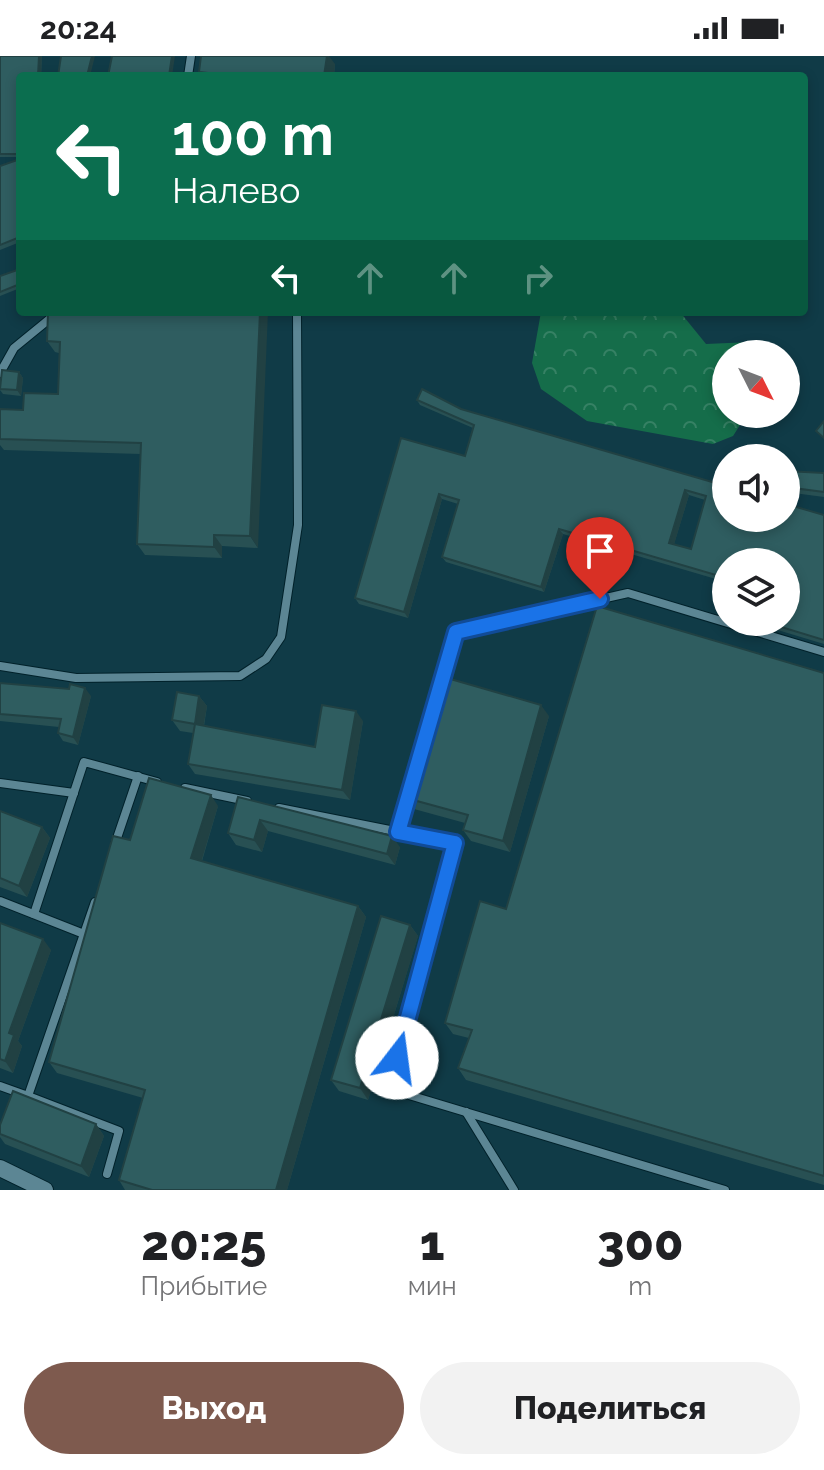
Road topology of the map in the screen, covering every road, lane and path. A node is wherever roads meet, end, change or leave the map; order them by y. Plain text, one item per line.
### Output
1 (53, 316) edge
2 (297, 316) edge
3 (0, 373) edge
4 (824, 652) edge
5 (0, 666) edge
6 (438, 694) edge
7 (138, 776) junction
8 (0, 783) edge
9 (412, 786) edge
10 (74, 793) junction
11 (398, 832) junction
12 (113, 848) edge
13 (99, 891) edge
14 (0, 901) edge
15 (34, 914) junction
16 (84, 934) junction
17 (0, 1086) edge
18 (28, 1096) junction
19 (466, 1112) junction
20 (0, 1168) edge
21 (107, 1174) dead end
22 (45, 1190) edge
23 (514, 1190) edge
24 (725, 1190) edge

1 - 3 lane
2 - 5 lane
4 - 6 lane
7 - 10 lane
7 - 11 lane
7 - 12 lane
8 - 10 lane
9 - 11 lane
10 - 15 lane
11 - 19 lane
13 - 16 lane
14 - 15 lane
15 - 16 lane
16 - 18 lane
17 - 18 lane
18 - 21 lane
19 - 23 lane
19 - 24 lane
20 - 22 street

